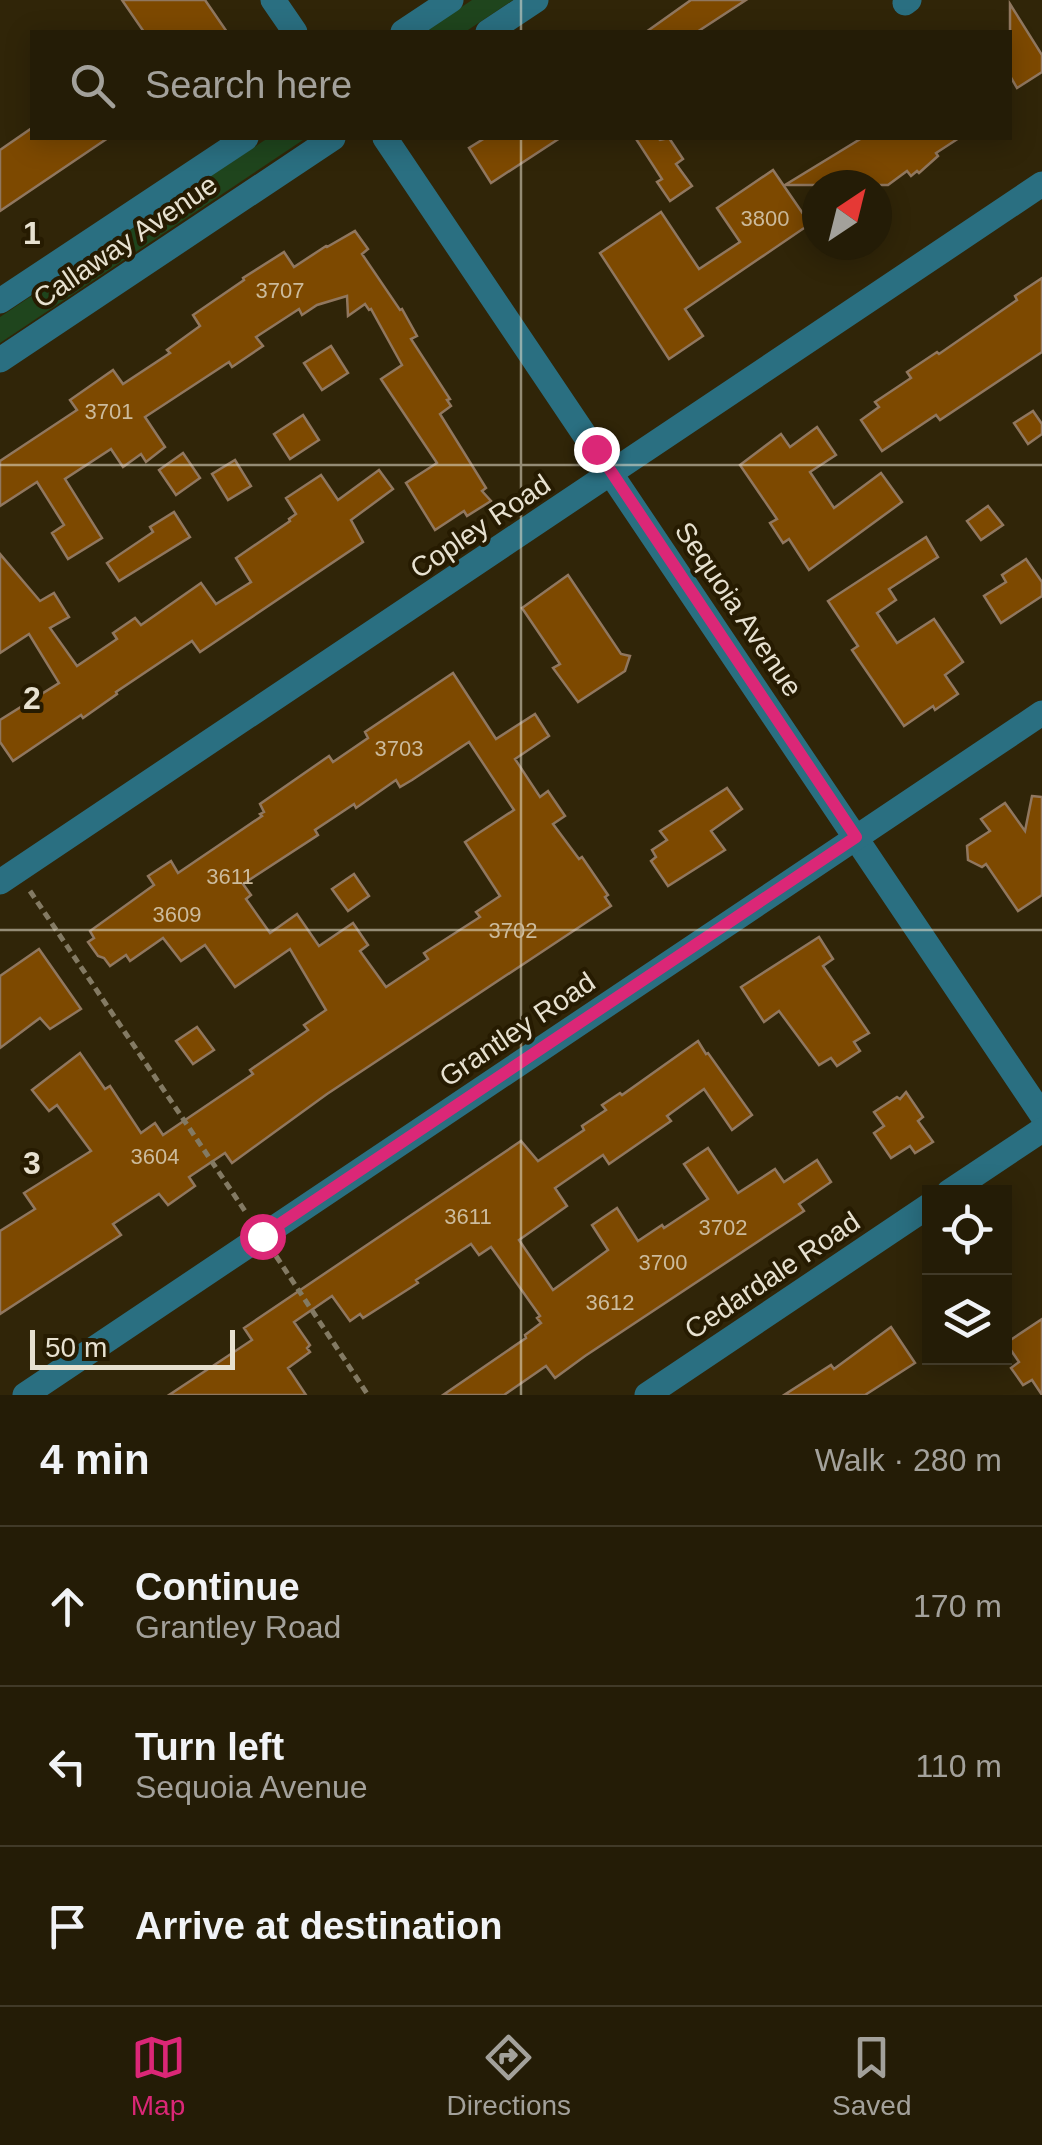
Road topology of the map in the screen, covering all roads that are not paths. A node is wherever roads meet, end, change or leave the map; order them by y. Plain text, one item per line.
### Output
1 (273, 0) edge
2 (450, 0) edge
3 (536, 0) edge
4 (293, 30) edge
5 (405, 30) edge
6 (491, 30) edge
7 (243, 140) edge
8 (330, 140) edge
9 (386, 140) edge
10 (1042, 184) edge
11 (0, 301) edge
12 (0, 360) edge
13 (612, 473) junction
14 (1042, 712) edge
15 (856, 837) junction
16 (8, 877) edge
17 (1042, 1115) edge
18 (1042, 1130) edge
19 (960, 1185) edge
20 (922, 1211) edge
21 (26, 1395) edge
22 (647, 1395) edge

1 - 4 street
2 - 5 street
3 - 6 street
7 - 11 street, Callaway Avenue
8 - 12 street, Callaway Avenue
9 - 13 street, Sequoia Avenue
10 - 13 street, Copley Road
13 - 15 street, Sequoia Avenue
13 - 16 street, Copley Road
14 - 15 street, Grantley Road
15 - 17 street, Sequoia Avenue
15 - 21 street, Grantley Road
18 - 19 street
20 - 22 street, Cedardale Road

